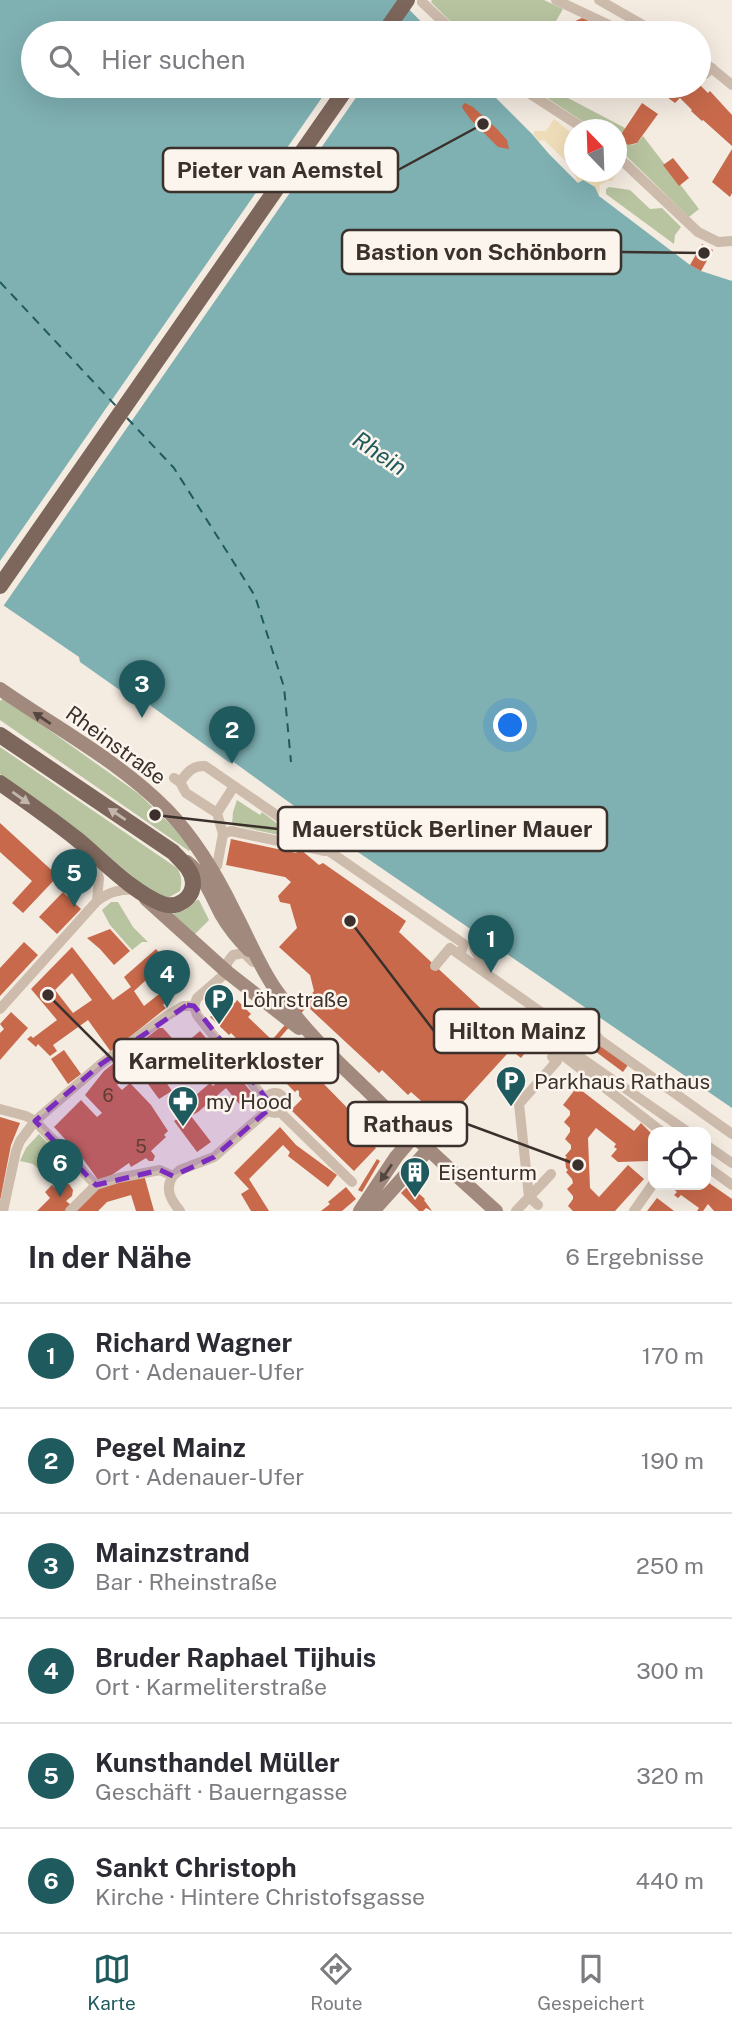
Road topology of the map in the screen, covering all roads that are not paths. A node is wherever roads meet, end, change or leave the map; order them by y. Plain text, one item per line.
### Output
1 (556, 0) edge
2 (599, 0) edge
3 (415, 1) edge
4 (396, 21) edge
5 (440, 21) edge
6 (601, 21) edge
7 (636, 21) edge
8 (712, 68) edge
9 (732, 85) edge
10 (340, 98) edge
11 (537, 98) edge
12 (569, 119) edge
13 (627, 165) edge
14 (728, 242) edge
15 (0, 586) edge
16 (2, 691) edge
17 (0, 734) edge
18 (0, 783) edge
19 (234, 786) junction
20 (217, 813) junction
21 (227, 833) junction
22 (90, 851) junction
23 (173, 852) junction
24 (331, 852) junction
25 (217, 866) dead end
26 (135, 888) junction
27 (97, 901) junction
28 (474, 948) dead end
29 (251, 956) junction
30 (460, 956) junction
31 (435, 966) dead end
32 (227, 972) junction
33 (487, 973) junction
34 (194, 1006) junction
35 (0, 1009) edge
36 (579, 1016) dead end
37 (562, 1027) junction
38 (551, 1037) junction
39 (600, 1040) junction
40 (320, 1044) junction
41 (537, 1044) dead end
42 (552, 1057) dead end
43 (266, 1098) junction
44 (0, 1109) edge
45 (274, 1110) junction
46 (35, 1121) junction
47 (656, 1127) edge
48 (676, 1127) edge
49 (732, 1134) edge
50 (414, 1136) junction
51 (711, 1148) edge
52 (428, 1150) junction
53 (732, 1163) edge
54 (711, 1170) edge
55 (551, 1174) dead end
56 (173, 1176) junction
57 (352, 1182) dead end
58 (96, 1185) junction
59 (732, 1185) edge
60 (649, 1190) edge
61 (527, 1199) junction
62 (538, 1205) dead end
63 (3, 1211) edge
64 (70, 1211) edge
65 (180, 1211) edge
66 (360, 1211) edge
67 (373, 1211) edge
68 (496, 1211) edge
69 (516, 1211) edge
70 (634, 1211) edge

1 - 6 street
2 - 7 street
3 - 4 main road
3 - 5 street
8 - 9 street
10 - 15 main road
11 - 12 street
13 - 14 street
29 -> 16 main road, Rheinstraße
23 -> 17 main road, Rheinstraße
18 -> 22 main road, Rheinstraße
19 - 20 street
19 - 20 street
19 - 24 street
20 - 21 street
21 - 24 street
21 - 25 street
22 - 26 main road, Rheinstraße
22 - 27 street
23 - 26 main road, Rheinstraße
23 - 29 main road
24 - 30 street
26 - 27 street
26 - 32 main road, Rheinstraße
27 - 35 street
28 - 33 street
29 - 32 street
29 - 40 main road, Rheinstraße
30 - 31 street
30 - 33 street
32 - 34 street
32 - 40 main road, Rheinstraße
33 - 37 street
34 - 43 street
34 - 46 street
36 - 39 street
37 - 38 street
37 - 39 street
38 - 41 street
38 - 47 street
38 - 48 street
39 - 49 street
40 - 50 main road, Rheinstraße
42 - 61 street
43 - 45 street
43 - 45 street
44 - 46 street
45 - 56 street
45 - 57 street
46 - 58 street
46 - 63 street
50 - 52 main road, Rheinstraße
50 -> 66 main road
51 - 53 street
52 - 67 main road
52 - 68 main road, Rheinstraße
54 - 59 street
55 - 61 street
56 - 58 street
56 - 65 street
58 - 64 street
60 - 70 street
61 - 62 street
61 - 69 street

